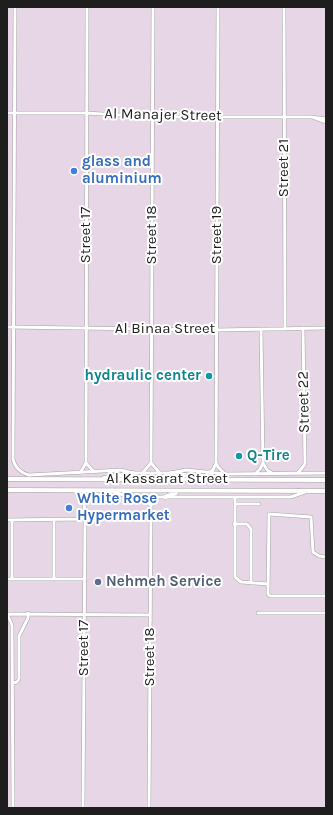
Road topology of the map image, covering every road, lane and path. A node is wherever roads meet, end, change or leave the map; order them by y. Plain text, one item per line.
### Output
1 (16, 7) edge
2 (86, 7) edge
3 (153, 7) edge
4 (218, 7) edge
5 (284, 7) edge
6 (15, 112) junction
7 (7, 113) edge
8 (86, 113) junction
9 (326, 115) edge
10 (218, 116) junction
11 (153, 117) junction
12 (284, 117) junction
13 (311, 117) junction
14 (320, 117) junction
15 (326, 119) edge
16 (326, 122) edge
17 (14, 326) junction
18 (7, 327) edge
19 (85, 328) junction
20 (303, 328) junction
21 (325, 328) edge
22 (152, 329) junction
23 (261, 329) junction
24 (284, 329) junction
25 (217, 330) junction
26 (86, 463) junction
27 (151, 463) junction
28 (216, 463) junction
29 (263, 463) junction
30 (80, 472) junction
31 (94, 472) junction
32 (134, 473) junction
33 (142, 473) junction
34 (159, 473) junction
35 (171, 473) junction
36 (207, 473) junction
37 (298, 473) junction
38 (326, 473) edge
39 (226, 474) junction
40 (255, 474) junction
41 (273, 474) junction
42 (203, 478) junction
43 (7, 479) edge
44 (100, 479) junction
45 (326, 480) edge
46 (7, 490) edge
47 (75, 491) junction
48 (180, 491) junction
49 (306, 491) junction
50 (326, 491) edge
51 (111, 492) junction
52 (143, 497) junction
53 (157, 497) junction
54 (166, 497) junction
55 (235, 497) junction
56 (235, 504) junction
57 (259, 504) dead end
58 (151, 506) junction
59 (85, 519) junction
60 (7, 520) edge
61 (12, 520) junction
62 (54, 520) junction
63 (234, 524) junction
64 (326, 557) edge
65 (54, 578) junction
66 (7, 579) edge
67 (12, 579) junction
68 (85, 579) junction
69 (251, 583) junction
70 (268, 584) junction
71 (326, 596) edge
72 (7, 614) edge
73 (28, 614) junction
74 (84, 614) junction
75 (258, 614) dead end
76 (326, 614) edge
77 (150, 615) junction
78 (13, 683) junction
79 (13, 808) edge
80 (83, 808) edge
81 (149, 808) edge

1 - 6 street
2 - 8 street, Street 17
3 - 11 street, Street 18
4 - 10 street, Street 19
5 - 12 street, Street 21
6 - 7 street, Al Manajer Street
6 - 8 street, Al Manajer Street
6 - 17 street
8 - 11 street, Al Manajer Street
8 - 19 street, Street 17
9 - 14 street, Al Manajer Street
10 - 11 street, Al Manajer Street
10 - 12 street, Al Manajer Street
10 - 25 street, Street 19
11 - 22 street, Street 18
12 - 13 street, Al Manajer Street
12 - 24 street, Street 21
13 - 14 street, Al Manajer Street
13 - 16 street
14 - 15 street, Al Manajer Street
17 - 18 street, Al Binaa Street
17 - 19 street, Al Binaa Street
17 - 30 street
19 - 22 street, Al Binaa Street
19 - 26 street, Street 17
20 - 21 street, Al Binaa Street
20 - 24 street, Al Binaa Street
20 - 37 street, Street 22
22 - 25 street, Al Binaa Street
22 - 27 street, Street 18
23 - 24 street, Al Binaa Street
23 - 25 street, Al Binaa Street
23 - 29 street
25 - 28 street, Street 19
26 - 30 street
26 - 31 street
27 - 33 street
27 - 34 street
28 - 36 street
28 - 39 street
29 - 40 street
29 - 41 street
30 - 31 street
31 - 32 street
32 - 33 street
32 - 44 street
33 - 34 street
34 - 35 street
35 - 36 street
35 - 42 street
36 - 39 street
37 - 38 street
37 - 41 street
39 - 40 street
40 - 41 street
42 - 44 street, Al Kassarat Street
42 - 45 street, Al Kassarat Street
43 - 44 street, Al Kassarat Street
46 - 47 street, Al Kassarat Street
47 - 51 street, Al Kassarat Street
47 - 59 street, Street 17
48 - 49 street, Al Kassarat Street
48 - 51 street, Al Kassarat Street
48 - 54 street
49 - 50 street, Al Kassarat Street
49 - 55 street
51 - 52 street
52 - 53 street
52 - 58 street
53 - 54 street
53 - 58 street
54 - 55 street
55 - 56 street
56 - 57 street
56 - 63 street
58 - 77 street, Street 18
59 - 62 street
59 - 68 street, Street 17
60 - 61 street
61 - 62 street
61 - 67 street
62 - 65 street
63 - 69 street
63 - 69 street
64 - 70 street
65 - 67 street
65 - 68 street
66 - 67 street
68 - 74 street, Street 17
69 - 70 street
70 - 71 street
72 - 73 street
72 - 78 street
73 - 74 street
73 - 78 street
74 - 77 street
74 - 80 street, Street 17
75 - 76 street
77 - 81 street, Street 18
78 - 79 street

